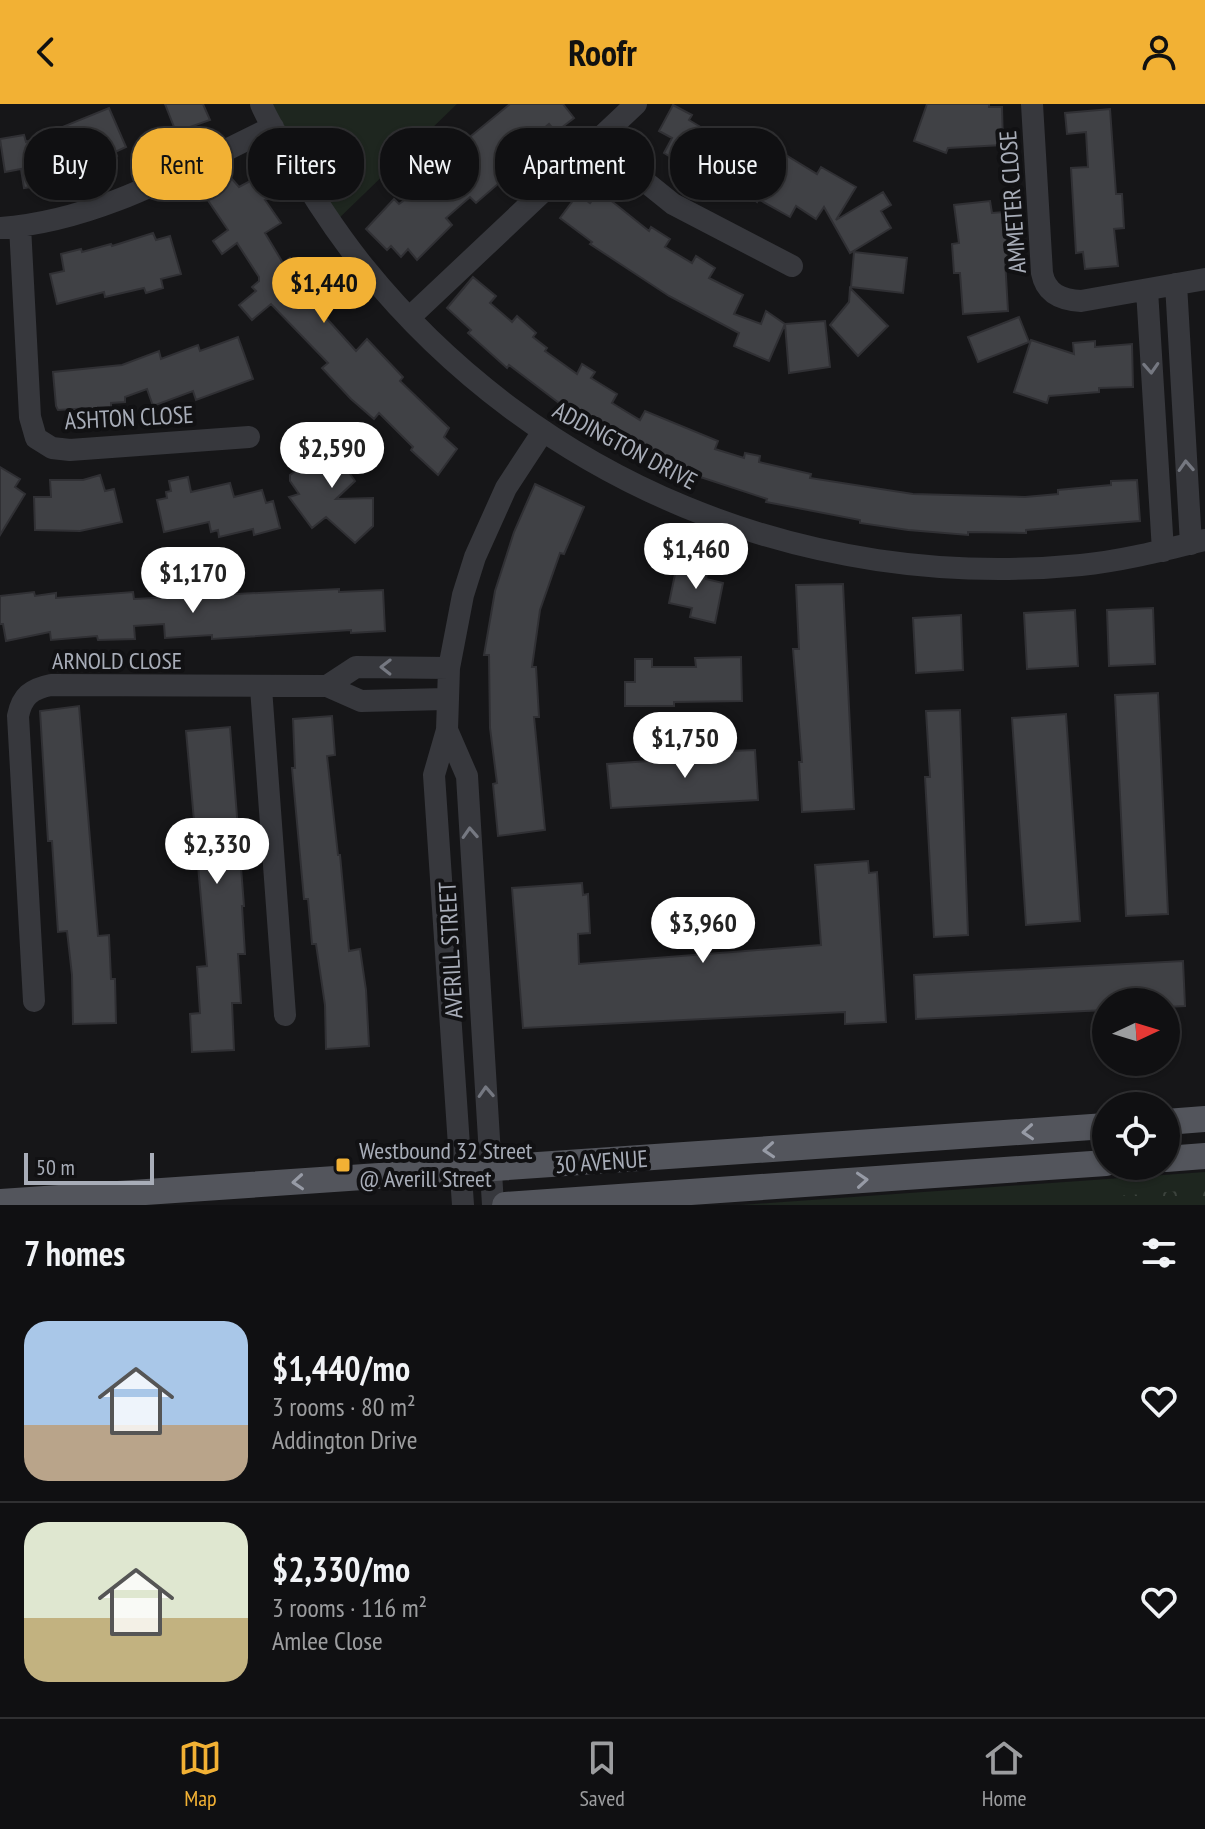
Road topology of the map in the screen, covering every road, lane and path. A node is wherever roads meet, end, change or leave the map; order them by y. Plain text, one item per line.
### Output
1 (261, 104) edge
2 (636, 104) edge
3 (1032, 104) edge
4 (273, 127) junction
5 (611, 128) edge
6 (654, 189) edge
7 (534, 200) edge
8 (10, 227) edge
9 (792, 266) dead end
10 (1205, 279) edge
11 (1176, 284) junction
12 (1147, 290) junction
13 (409, 318) junction
14 (1183, 407) junction
15 (1154, 412) junction
16 (542, 433) junction
17 (249, 437) dead end
18 (1198, 542) edge
19 (1163, 551) junction
20 (449, 668) junction
21 (327, 686) junction
22 (261, 688) junction
23 (446, 699) junction
24 (447, 730) junction
25 (34, 1001) dead end
26 (285, 1015) dead end
27 (1205, 1119) edge
28 (1180, 1121) edge
29 (1092, 1127) edge
30 (1205, 1156) edge
31 (1180, 1158) edge
32 (1092, 1164) edge
33 (490, 1170) junction
34 (460, 1171) junction
35 (0, 1202) edge
36 (463, 1205) edge
37 (493, 1205) edge
38 (505, 1205) edge

1 - 4 street, ADDINGTON DRIVE
2 - 5 street
3 - 12 street, AMMETER CLOSE
4 - 8 street
4 - 13 street, ADDINGTON DRIVE
6 - 9 street
7 - 13 street
8 - 17 street, ASHTON CLOSE
10 - 11 street, AMMETER CLOSE
11 - 12 street, AMMETER CLOSE
11 - 14 street
12 -> 15 street
13 - 16 street, ADDINGTON DRIVE
14 - 15 street
18 -> 14 street
15 - 19 street
16 - 19 street, ADDINGTON DRIVE
16 - 20 street, AVERILL STREET
18 - 19 street, ADDINGTON DRIVE
20 -> 21 street, ARNOLD CLOSE
20 - 23 street, AVERILL STREET
21 - 22 street, ARNOLD CLOSE
21 - 23 street, ARNOLD CLOSE
22 - 25 street, ARNOLD CLOSE
22 - 26 street
23 - 24 street, AVERILL STREET
33 -> 24 street, AVERILL STREET
24 - 34 street, AVERILL STREET
27 - 28 main road
29 -> 33 main road, 30 AVENUE
30 - 31 main road
38 -> 32 main road, 30 AVENUE
33 - 34 main road, 30 AVENUE
33 - 37 street, AVERILL STREET
34 -> 35 main road, 30 AVENUE
34 - 36 street, AVERILL STREET

